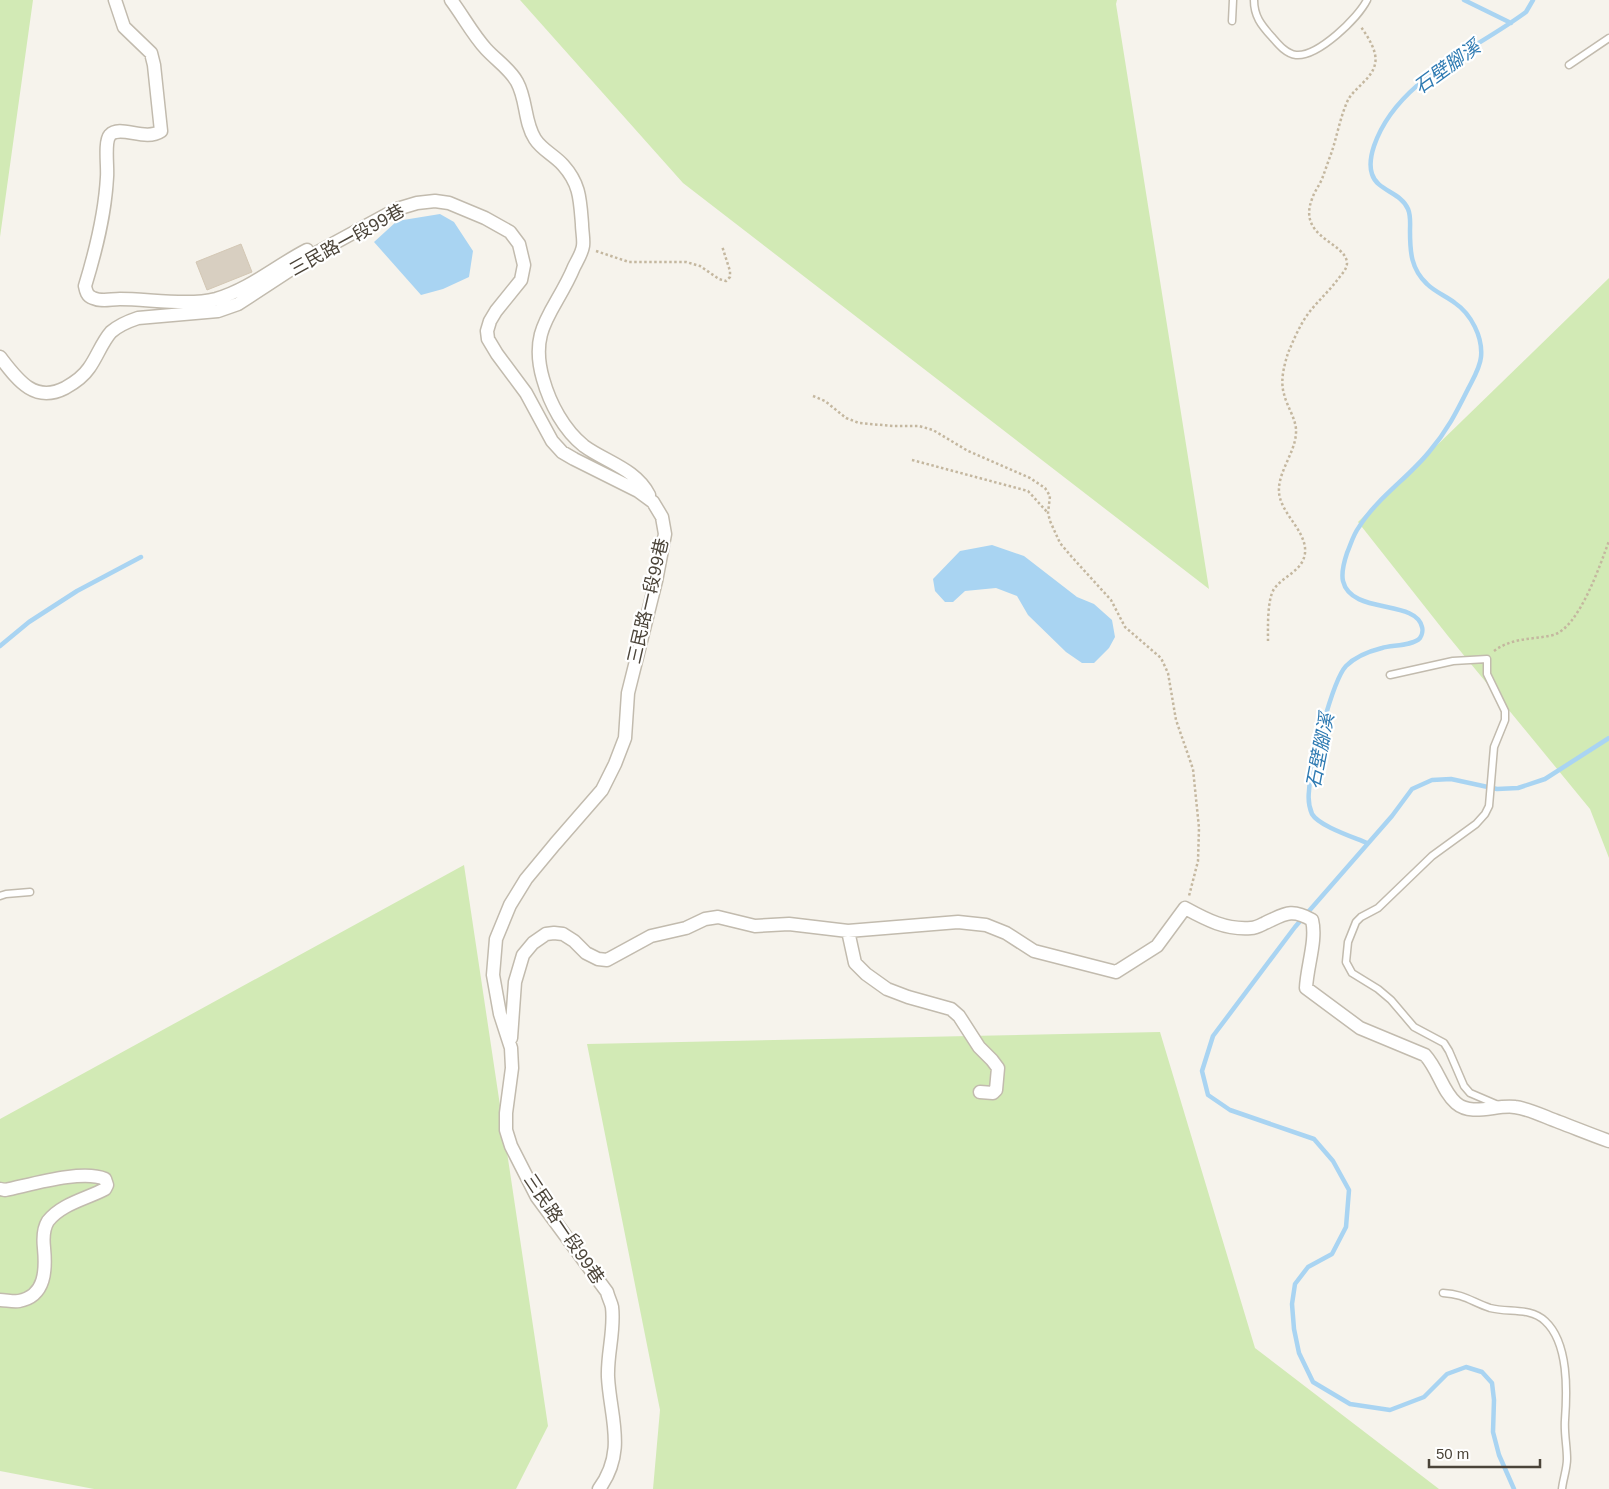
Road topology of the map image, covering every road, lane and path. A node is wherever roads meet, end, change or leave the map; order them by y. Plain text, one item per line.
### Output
1 (115, 0) edge
2 (451, 0) edge
3 (1233, 0) edge
4 (1254, 0) edge
5 (1367, 0) edge
6 (1354, 18) junction
7 (1232, 21) dead end
8 (1609, 38) edge
9 (1569, 65) dead end
10 (332, 244) junction
11 (722, 246) dead end
12 (583, 247) junction
13 (0, 357) edge
14 (813, 396) dead end
15 (912, 460) dead end
16 (652, 502) junction
17 (1048, 513) junction
18 (1609, 541) edge
19 (1268, 641) dead end
20 (1486, 660) junction
21 (1390, 676) dead end
22 (30, 892) dead end
23 (0, 896) edge
24 (1186, 908) junction
25 (848, 932) junction
26 (511, 1048) junction
27 (980, 1092) dead end
28 (1504, 1107) junction
29 (1609, 1141) edge
30 (0, 1189) edge
31 (1443, 1293) dead end
32 (0, 1300) edge
33 (599, 1489) edge
34 (1562, 1489) edge

1 - 10 street
2 - 12 street
3 - 7 lane
4 - 6 lane
5 - 6 lane
6 - 19 path
8 - 9 lane
10 - 13 street, 三民路一段99巷
10 - 16 street, 三民路一段99巷
11 - 12 path
12 - 16 street
14 - 17 path
15 - 17 path
16 - 26 street, 三民路一段99巷
17 - 24 path
18 - 20 path
20 - 21 lane
20 - 28 lane
22 - 23 lane
24 - 25 street
24 - 28 street
25 - 26 street
25 - 27 street
26 - 33 street, 三民路一段99巷
28 - 29 street
30 - 32 street
31 - 34 lane

